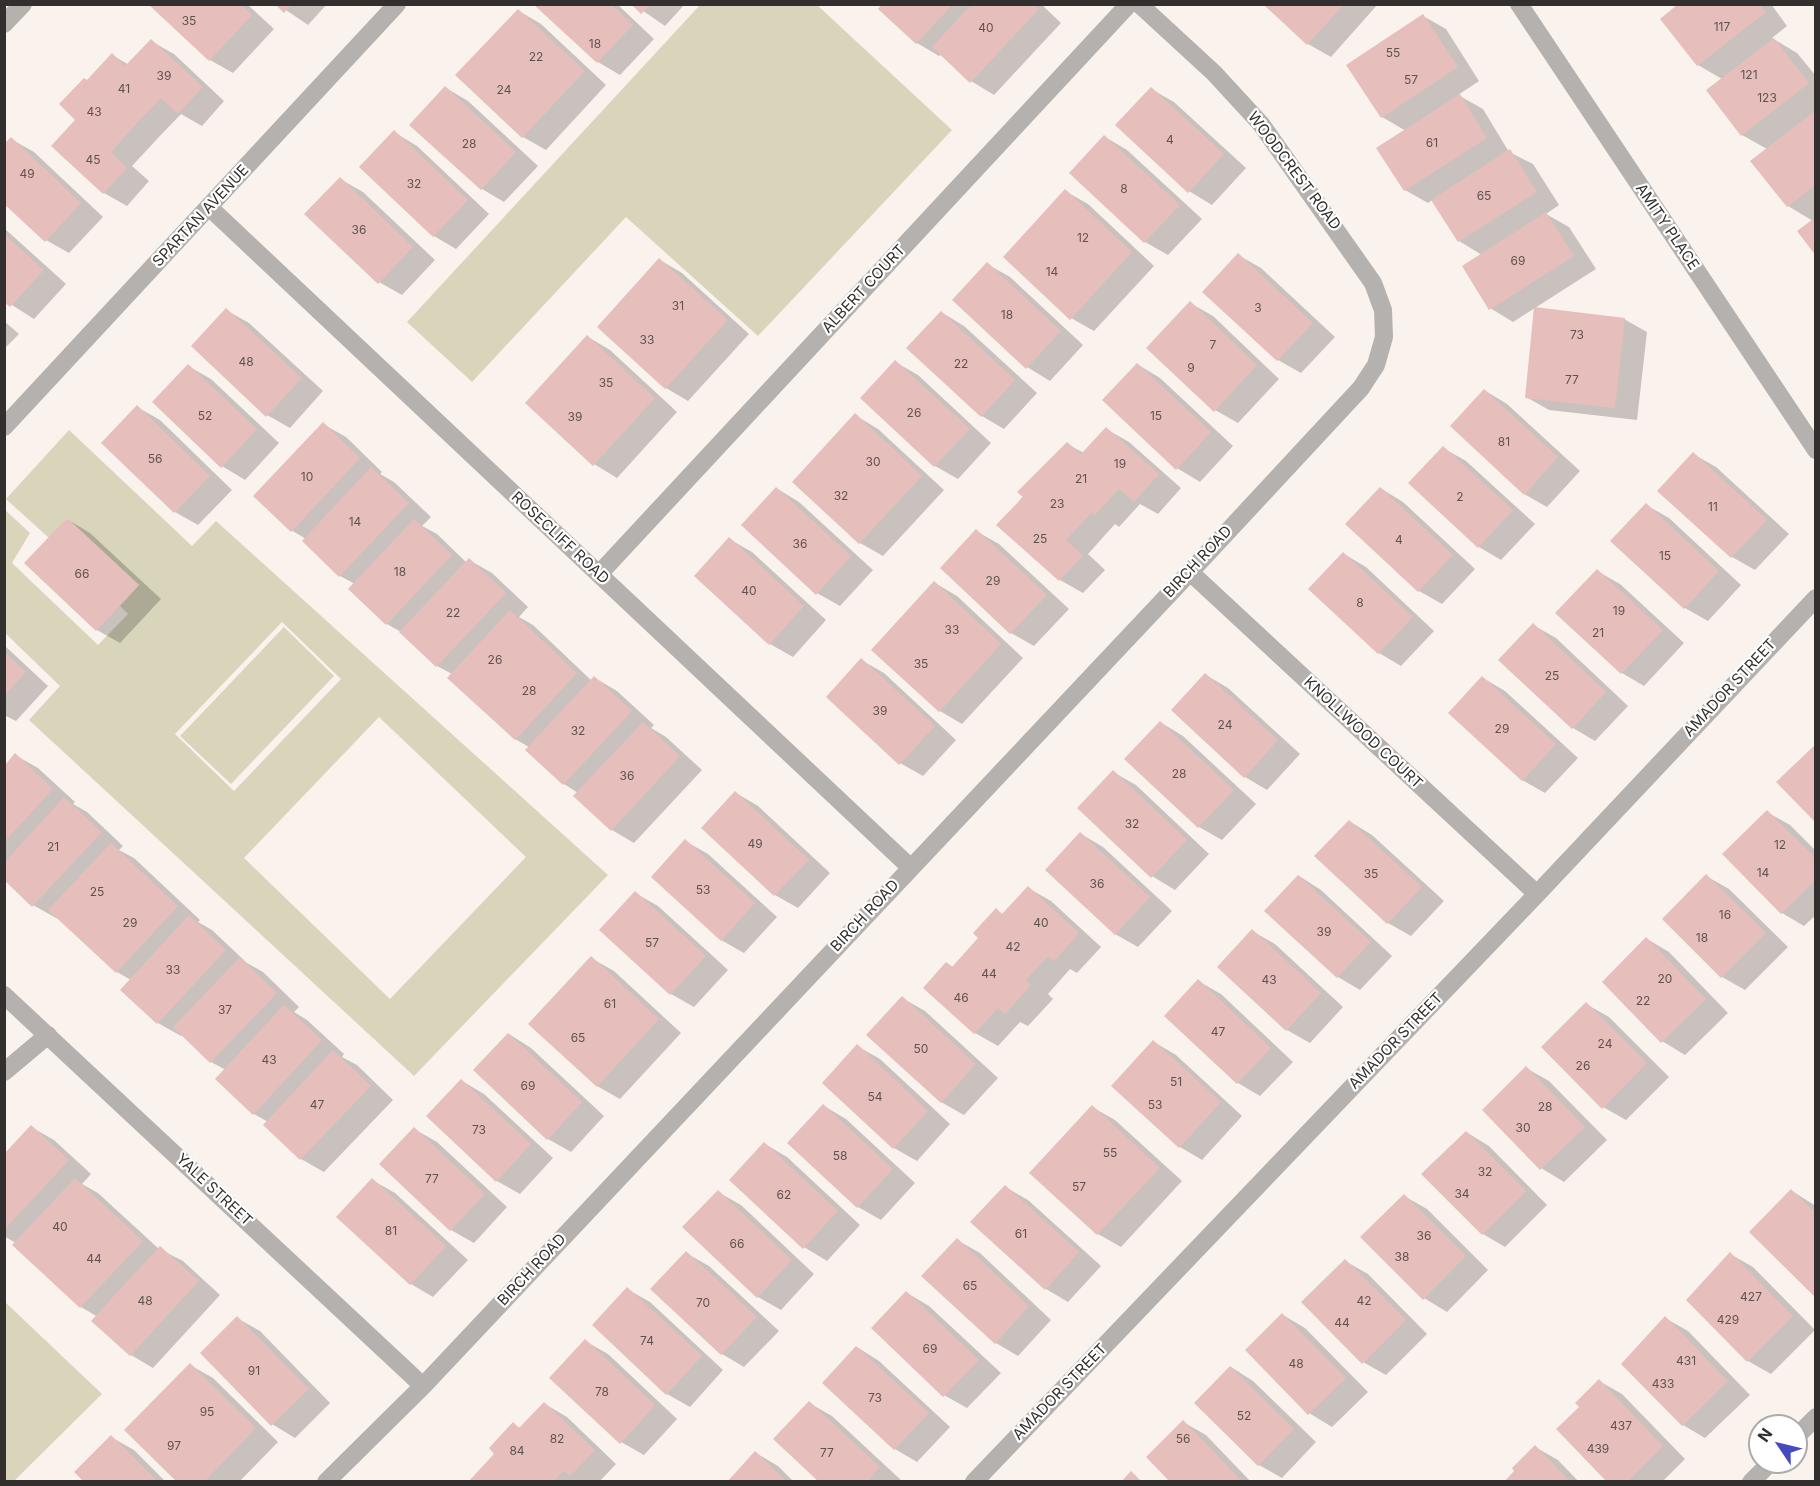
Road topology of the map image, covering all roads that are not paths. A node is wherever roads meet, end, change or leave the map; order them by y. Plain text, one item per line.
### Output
1 (23, 4) edge
2 (397, 4) edge
3 (1129, 4) edge
4 (1138, 4) edge
5 (1519, 4) edge
6 (4, 24) edge
7 (210, 208) junction
8 (1384, 337) joint
9 (4, 427) edge
10 (1815, 450) edge
11 (1190, 572) junction
12 (599, 574) junction
13 (1815, 598) edge
14 (911, 868) junction
15 (1537, 894) junction
16 (4, 995) edge
17 (48, 1035) junction
18 (4, 1072) edge
19 (423, 1386) junction
20 (326, 1482) edge
21 (974, 1482) edge

1 - 6 street
2 - 7 street, SPARTAN AVENUE
3 - 12 street, ALBERT COURT
4 - 8 street, WOODCREST ROAD
5 - 10 street, AMITY PLACE
7 - 9 street, SPARTAN AVENUE
7 - 12 street, ROSECLIFF ROAD
8 - 11 street, BIRCH ROAD
11 - 14 street, BIRCH ROAD
11 - 15 street, KNOLLWOOD COURT
12 - 14 street, ROSECLIFF ROAD
13 - 15 street, AMADOR STREET
14 - 19 street, BIRCH ROAD
15 - 21 street, AMADOR STREET
16 - 17 street, YALE STREET
17 - 18 street
17 - 19 street, YALE STREET
19 - 20 street, BIRCH ROAD

